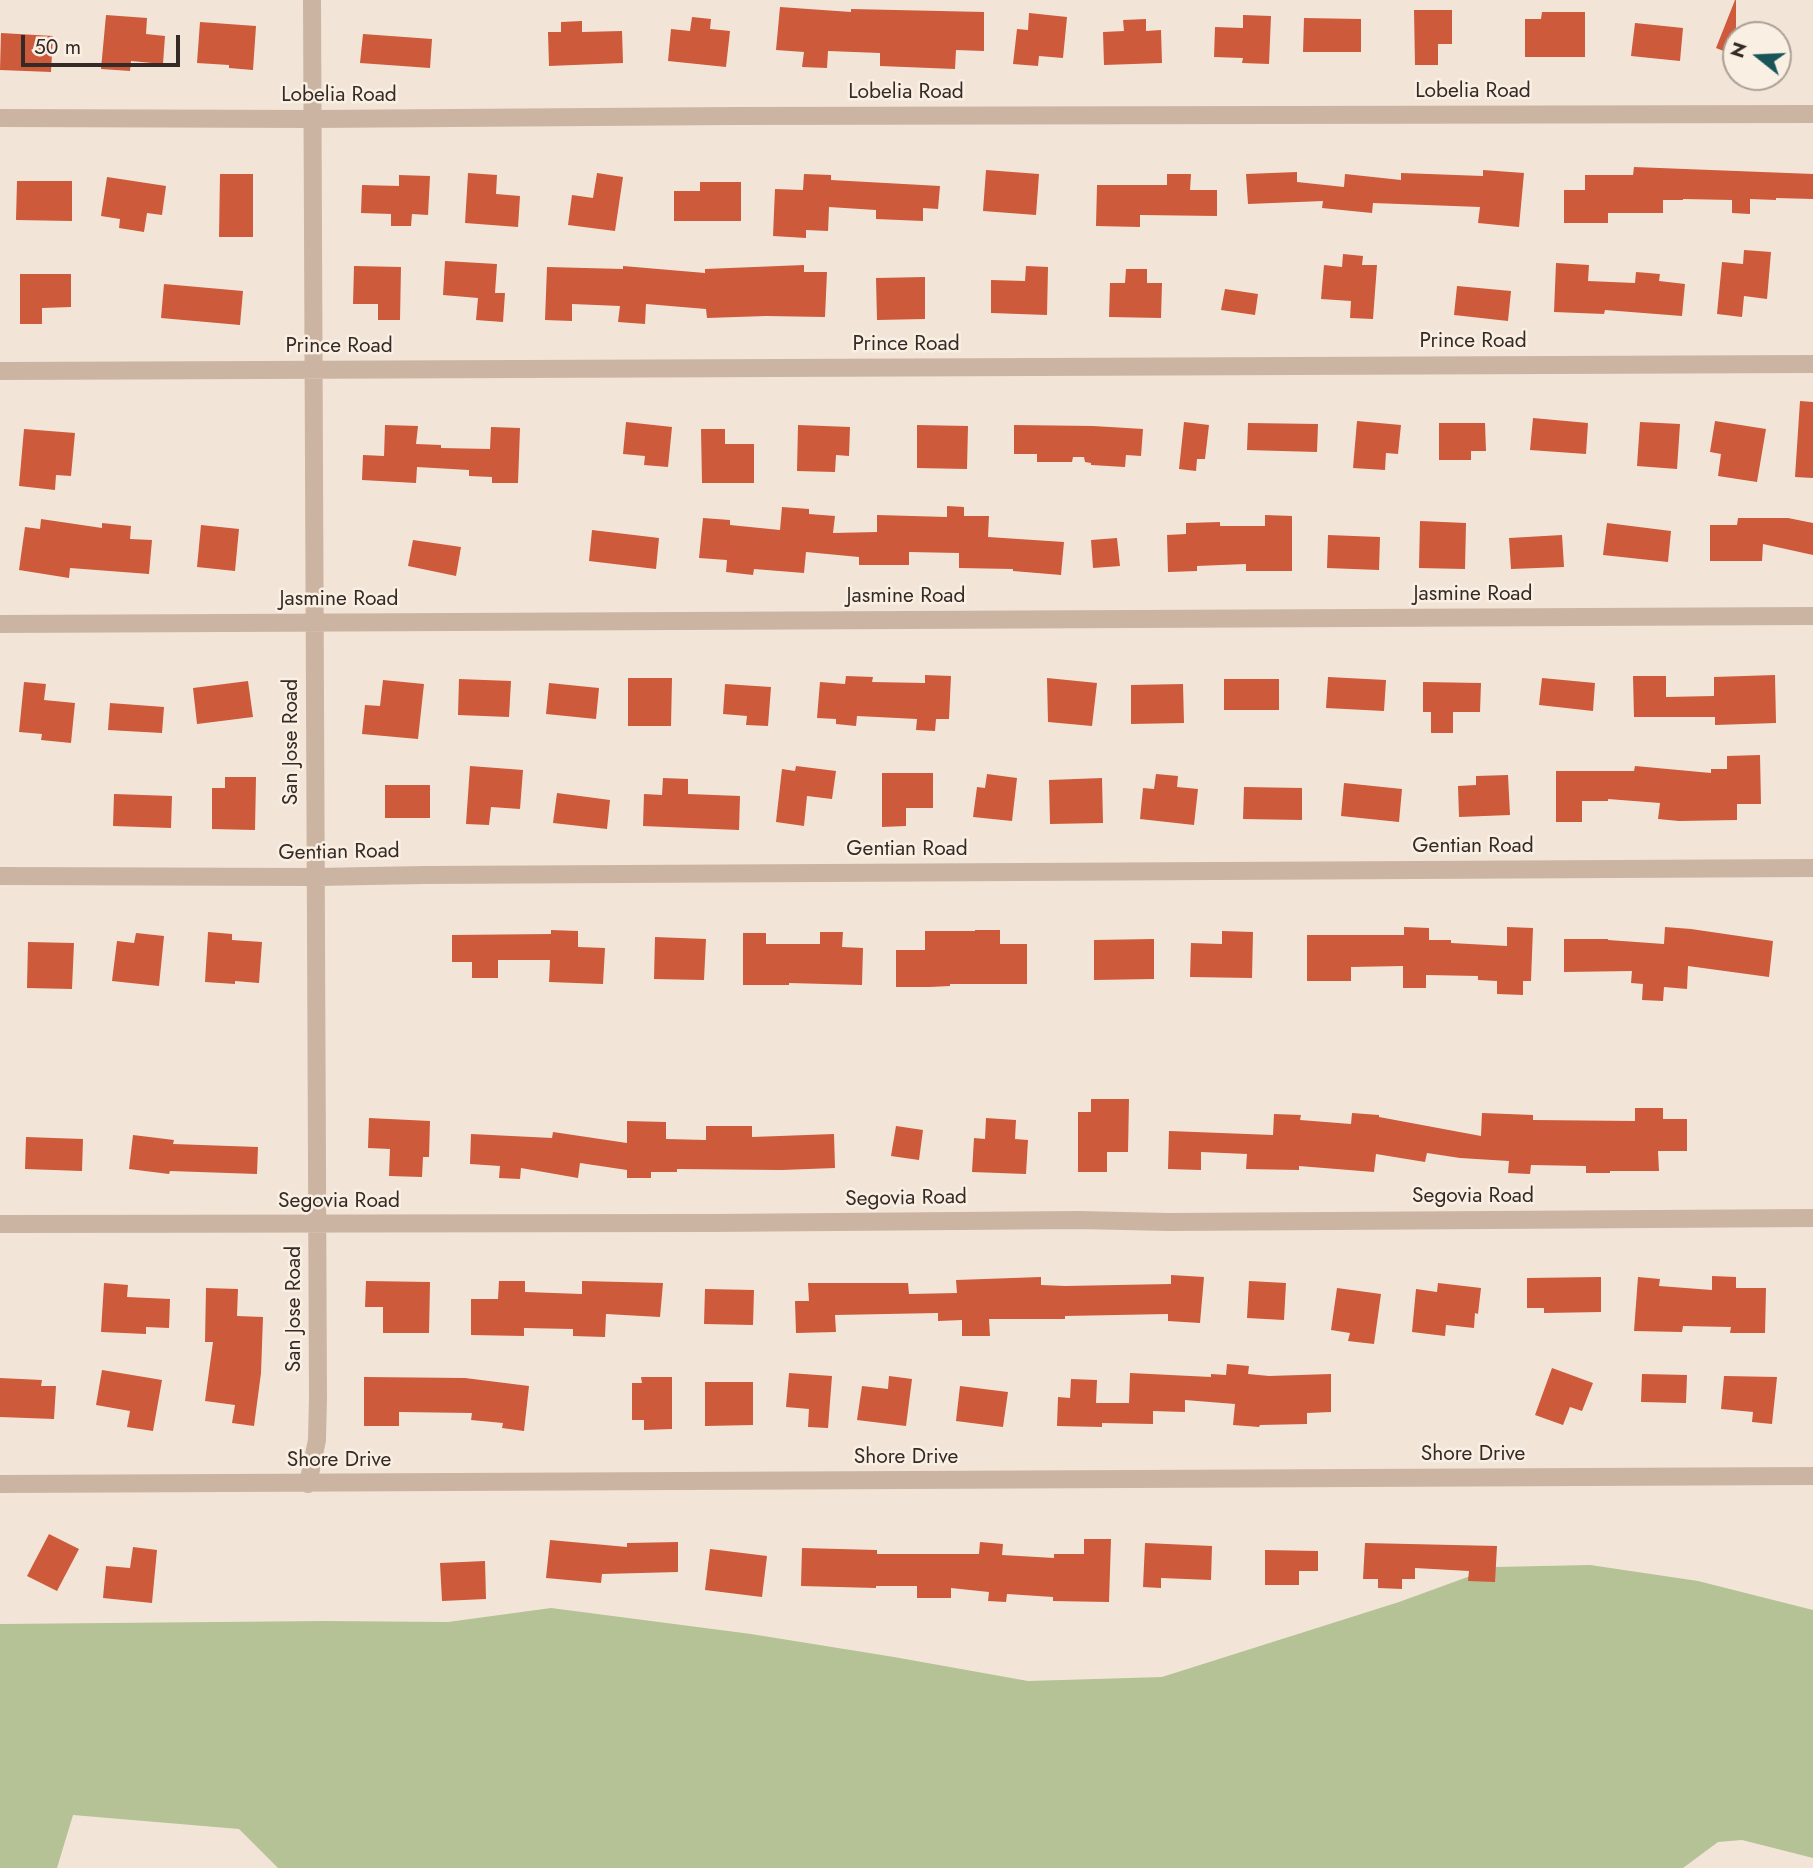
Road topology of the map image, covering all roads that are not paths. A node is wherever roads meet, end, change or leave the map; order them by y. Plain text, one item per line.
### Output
1 (312, 0) edge
2 (1813, 114) edge
3 (0, 118) edge
4 (313, 119) junction
5 (1813, 364) edge
6 (313, 370) junction
7 (0, 371) edge
8 (1813, 616) edge
9 (315, 623) junction
10 (0, 624) edge
11 (1813, 868) edge
12 (0, 876) edge
13 (316, 877) junction
14 (1813, 1218) edge
15 (0, 1224) edge
16 (317, 1225) junction
17 (1813, 1476) edge
18 (308, 1483) junction
19 (0, 1484) edge

1 - 4 street, San Jose Road
2 - 4 street, Lobelia Road
3 - 4 street, Lobelia Road
4 - 6 street, San Jose Road
5 - 6 street, Prince Road
6 - 7 street, Prince Road
6 - 9 street, San Jose Road
8 - 9 street, Jasmine Road
9 - 10 street, Jasmine Road
9 - 13 street, San Jose Road
11 - 13 street, Gentian Road
12 - 13 street, Gentian Road
13 - 16 street, San Jose Road
14 - 16 street, Segovia Road
15 - 16 street, Segovia Road
16 - 18 street, San Jose Road
17 - 18 street, Shore Drive
18 - 19 street, Shore Drive

